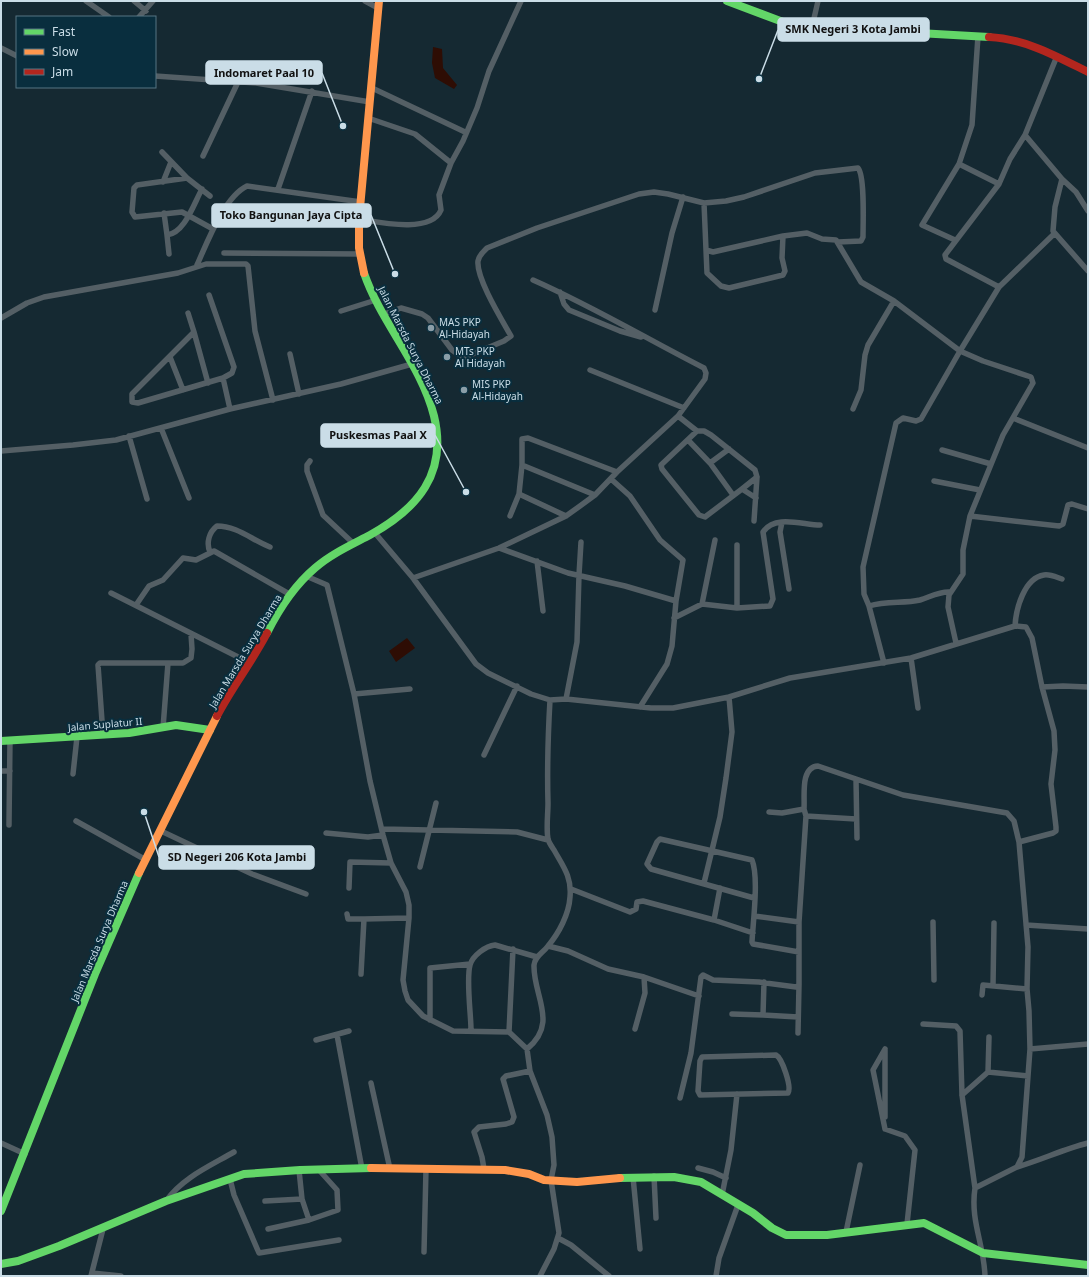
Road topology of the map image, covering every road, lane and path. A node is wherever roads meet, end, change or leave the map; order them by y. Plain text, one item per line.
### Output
1 (86, 1) edge
2 (134, 1) edge
3 (153, 1) edge
4 (365, 1) edge
5 (521, 1) edge
6 (727, 1) edge
7 (818, 1) edge
8 (379, 4) edge
9 (146, 11) junction
10 (108, 16) edge
11 (140, 16) edge
12 (812, 27) junction
13 (978, 36) junction
14 (1, 48) edge
15 (16, 56) edge
16 (1057, 56) junction
17 (1088, 72) edge
18 (156, 76) edge
19 (238, 82) junction
20 (372, 88) junction
21 (312, 91) junction
22 (370, 102) junction
23 (368, 118) junction
24 (465, 132) junction
25 (1026, 134) junction
26 (162, 152) dead end
27 (203, 156) dead end
28 (171, 162) junction
29 (451, 163) junction
30 (959, 164) junction
31 (186, 178) junction
32 (1062, 179) junction
33 (163, 182) junction
34 (999, 184) junction
35 (202, 189) junction
36 (278, 189) junction
37 (210, 196) dead end
38 (683, 197) junction
39 (361, 202) junction
40 (704, 203) junction
41 (1088, 212) edge
42 (164, 213) junction
43 (187, 215) junction
44 (359, 219) junction
45 (213, 229) junction
46 (1054, 234) junction
47 (167, 235) junction
48 (783, 236) junction
49 (955, 240) junction
50 (838, 242) junction
51 (706, 250) junction
52 (224, 253) dead end
53 (169, 254) dead end
54 (360, 254) junction
55 (197, 266) junction
56 (1088, 272) edge
57 (533, 280) dead end
58 (1000, 287) junction
59 (560, 292) junction
60 (209, 295) dead end
61 (376, 300) junction
62 (894, 302) junction
63 (655, 310) dead end
64 (341, 311) dead end
65 (188, 313) dead end
66 (384, 314) junction
67 (1, 318) edge
68 (194, 332) junction
69 (646, 338) junction
70 (960, 351) junction
71 (290, 354) dead end
72 (170, 357) junction
73 (412, 364) junction
74 (590, 370) dead end
75 (223, 378) junction
76 (208, 383) junction
77 (183, 390) junction
78 (299, 394) junction
79 (273, 400) junction
80 (684, 408) junction
81 (230, 409) junction
82 (853, 409) dead end
83 (678, 416) junction
84 (1013, 418) junction
85 (161, 428) junction
86 (697, 430) junction
87 (129, 436) junction
88 (688, 440) junction
89 (1088, 448) edge
90 (729, 449) junction
91 (942, 450) dead end
92 (1, 451) edge
93 (310, 462) dead end
94 (710, 463) junction
95 (991, 464) junction
96 (522, 465) junction
97 (617, 472) junction
98 (757, 477) junction
99 (612, 478) junction
100 (934, 481) dead end
101 (742, 489) junction
102 (980, 490) junction
103 (519, 494) junction
104 (595, 496) junction
105 (733, 496) junction
106 (189, 498) dead end
107 (756, 498) junction
108 (147, 499) dead end
109 (1088, 509) edge
110 (510, 516) dead end
111 (566, 516) junction
112 (970, 516) junction
113 (754, 521) dead end
114 (782, 522) junction
115 (820, 525) dead end
116 (374, 532) junction
117 (716, 540) dead end
118 (581, 542) dead end
119 (354, 544) junction
120 (737, 545) dead end
121 (270, 547) dead end
122 (499, 548) junction
123 (210, 552) junction
124 (537, 561) junction
125 (578, 575) junction
126 (306, 576) junction
127 (413, 578) junction
128 (1062, 579) dead end
129 (789, 589) dead end
130 (950, 592) junction
131 (111, 593) dead end
132 (291, 595) junction
133 (676, 601) junction
134 (702, 604) junction
135 (136, 605) junction
136 (869, 606) junction
137 (737, 608) junction
138 (543, 611) dead end
139 (674, 618) junction
140 (1015, 626) junction
141 (191, 634) junction
142 (956, 643) junction
143 (911, 658) junction
144 (250, 662) junction
145 (884, 662) junction
146 (168, 663) junction
147 (517, 686) junction
148 (1042, 687) junction
149 (1088, 687) edge
150 (410, 689) dead end
151 (354, 694) junction
152 (729, 697) junction
153 (566, 699) junction
154 (550, 700) junction
155 (640, 707) junction
156 (918, 708) dead end
157 (164, 728) junction
158 (210, 730) junction
159 (103, 735) junction
160 (77, 737) junction
161 (10, 740) junction
162 (1, 741) edge
163 (484, 755) dead end
164 (1, 771) edge
165 (10, 771) junction
166 (73, 774) dead end
167 (856, 779) junction
168 (436, 803) dead end
169 (804, 809) junction
170 (769, 812) dead end
171 (806, 816) junction
172 (856, 819) junction
173 (76, 821) dead end
174 (9, 825) dead end
175 (382, 829) junction
176 (161, 831) junction
177 (428, 831) junction
178 (326, 833) dead end
179 (383, 836) junction
180 (857, 838) dead end
181 (548, 840) junction
182 (1019, 842) junction
183 (712, 851) junction
184 (146, 860) junction
185 (391, 863) junction
186 (420, 867) dead end
187 (704, 883) junction
188 (349, 888) dead end
189 (571, 888) junction
190 (720, 888) junction
191 (306, 894) dead end
192 (754, 898) junction
193 (347, 914) dead end
194 (754, 916) junction
195 (409, 918) junction
196 (364, 919) junction
197 (714, 920) junction
198 (799, 922) junction
199 (933, 922) dead end
200 (994, 923) dead end
201 (1026, 925) junction
202 (1088, 930) edge
203 (753, 933) junction
204 (548, 946) junction
205 (513, 949) junction
206 (799, 952) junction
207 (537, 957) junction
208 (470, 964) junction
209 (361, 974) dead end
210 (644, 977) junction
211 (934, 980) dead end
212 (764, 982) junction
213 (798, 985) junction
214 (994, 986) junction
215 (1027, 989) junction
216 (982, 995) dead end
217 (699, 996) junction
218 (732, 1014) dead end
219 (763, 1015) junction
220 (798, 1017) junction
221 (430, 1020) junction
222 (923, 1024) dead end
223 (635, 1028) dead end
224 (471, 1030) junction
225 (349, 1032) dead end
226 (509, 1032) junction
227 (798, 1033) dead end
228 (337, 1035) junction
229 (989, 1037) dead end
230 (316, 1040) dead end
231 (1088, 1044) edge
232 (527, 1049) junction
233 (1030, 1049) junction
234 (691, 1053) junction
235 (702, 1057) junction
236 (530, 1071) junction
237 (988, 1072) junction
238 (1028, 1076) junction
239 (371, 1083) dead end
240 (737, 1094) junction
241 (962, 1095) junction
242 (680, 1098) dead end
243 (885, 1129) junction
244 (1, 1143) edge
245 (1088, 1143) edge
246 (234, 1152) dead end
247 (25, 1154) junction
248 (860, 1165) dead end
249 (1017, 1167) junction
250 (698, 1168) dead end
251 (362, 1169) junction
252 (390, 1169) junction
253 (426, 1169) junction
254 (484, 1169) junction
255 (300, 1170) junction
256 (319, 1170) junction
257 (654, 1176) junction
258 (633, 1177) junction
259 (726, 1178) junction
260 (230, 1179) junction
261 (551, 1180) junction
262 (975, 1188) junction
263 (722, 1195) junction
264 (302, 1199) junction
265 (166, 1201) junction
266 (265, 1201) dead end
267 (738, 1205) junction
268 (1, 1211) edge
269 (656, 1218) dead end
270 (309, 1220) junction
271 (907, 1224) junction
272 (102, 1229) junction
273 (268, 1229) dead end
274 (846, 1232) junction
275 (558, 1238) junction
276 (339, 1240) dead end
277 (640, 1250) dead end
278 (424, 1252) dead end
279 (983, 1253) junction
280 (1, 1264) edge
281 (1088, 1264) edge
282 (92, 1274) edge
283 (121, 1276) edge
284 (540, 1276) edge
285 (609, 1276) edge
286 (716, 1276) edge
287 (985, 1276) edge

1 - 10 street
2 - 9 street
3 - 9 street
4 - 8 street
5 - 24 street
6 - 12 main road
7 - 12 street
8 - 20 main road, Jalan Marsda Surya Dharma
9 - 11 street
12 - 13 main road
13 - 16 main road
13 - 30 street
14 - 15 street
16 - 17 main road
16 - 25 street
18 - 19 street
19 - 21 street
19 - 27 street
20 - 22 main road, Jalan Marsda Surya Dharma
20 - 24 street
21 - 22 street
21 - 36 street
22 - 23 main road, Jalan Marsda Surya Dharma
23 - 29 street
23 - 39 main road, Jalan Marsda Surya Dharma
24 - 29 street
25 - 32 street
25 - 34 street
26 - 28 street
28 - 31 street
28 - 33 street
29 - 44 street
30 - 34 street
30 - 49 street
31 - 33 street
31 - 35 street
32 - 41 street
32 - 46 street
33 - 42 street
34 - 49 street
35 - 37 street
35 - 43 street
36 - 39 street
36 - 45 street
38 - 40 street
38 - 63 street
38 - 66 street
39 - 44 main road, Jalan Marsda Surya Dharma
40 - 50 street
40 - 51 street
42 - 43 street
42 - 47 street
43 - 45 street
43 - 47 street
44 - 54 main road, Jalan Marsda Surya Dharma
45 - 55 street
46 - 56 street
46 - 58 street
47 - 53 street
48 - 50 street
48 - 51 street
48 - 51 street
49 - 58 street
50 - 62 street
52 - 54 street
54 - 61 main road, Jalan Marsda Surya Dharma
55 - 67 street
55 - 79 street
57 - 59 street
58 - 70 street
59 - 69 street
59 - 69 street
60 - 75 street
61 - 64 street
61 - 66 main road, Jalan Marsda Surya Dharma
62 - 70 street
62 - 82 street
65 - 68 street
66 - 73 main road, Jalan Marsda Surya Dharma
68 - 72 street
68 - 76 street
69 - 80 street
70 - 84 street
70 - 136 street
71 - 78 street
72 - 77 street
72 - 77 street
73 - 78 street
73 - 116 main road, Jalan Marsda Surya Dharma
74 - 80 street
75 - 76 street
75 - 81 street
76 - 77 street
78 - 79 street
79 - 81 street
80 - 83 street
81 - 85 street
83 - 86 street
83 - 97 street
84 - 89 street
84 - 95 street
85 - 87 street
85 - 106 street
86 - 88 street
86 - 90 street
87 - 92 street
87 - 108 street
88 - 94 street
88 - 105 street
90 - 94 street
90 - 98 street
91 - 95 street
93 - 119 street
94 - 105 street
95 - 102 street
96 - 97 street
96 - 103 street
96 - 104 street
97 - 99 street
98 - 101 street
98 - 107 street
99 - 104 street
99 - 133 street
100 - 102 street
101 - 105 street
101 - 107 street
102 - 112 street
103 - 110 street
103 - 111 street
104 - 111 street
107 - 113 street
109 - 112 street
111 - 122 street
112 - 130 street
114 - 115 street
114 - 129 street
114 - 137 street
116 - 119 main road, Jalan Marsda Surya Dharma
116 - 127 street
117 - 134 street
118 - 125 street
119 - 126 main road, Jalan Marsda Surya Dharma
120 - 137 street
121 - 123 street
122 - 124 street
122 - 127 street
123 - 132 street
123 - 135 street
124 - 125 street
124 - 138 street
125 - 133 street
125 - 153 street
126 - 132 main road, Jalan Marsda Surya Dharma
126 - 151 street
127 - 147 street
128 - 140 street
130 - 136 street
130 - 142 street
131 - 135 street
132 - 144 main road, Jalan Marsda Surya Dharma
133 - 139 street
134 - 137 street
134 - 139 street
135 - 141 street
136 - 145 street
139 - 155 street
140 - 142 street
140 - 148 street
141 - 144 street
141 - 146 street
142 - 143 street
143 - 145 street
143 - 156 street
144 - 158 main road, Jalan Marsda Surya Dharma
145 - 152 street
146 - 157 street
146 - 159 street
147 - 154 street
147 - 163 street
148 - 149 street
148 - 182 street
150 - 151 street
151 - 175 street
152 - 155 street
152 - 183 street
153 - 154 street
153 - 155 street
154 - 181 street
157 - 158 main road, Jalan Suplatur II
157 - 159 main road, Jalan Suplatur II
158 - 176 main road, Jalan Marsda Surya Dharma
159 - 160 main road, Jalan Suplatur II
160 - 161 main road, Jalan Suplatur II
160 - 166 street
161 - 162 main road, Jalan Suplatur II
161 - 165 street
164 - 165 street
165 - 174 street
167 - 169 street
167 - 172 street
167 - 182 street
168 - 177 street
169 - 170 street
169 - 171 street
171 - 172 street
171 - 198 street
172 - 180 street
173 - 184 street
175 - 177 street
175 - 179 street
176 - 184 main road, Jalan Marsda Surya Dharma
176 - 191 street
177 - 181 street
177 - 186 street
178 - 179 street
179 - 185 street
181 - 189 street
182 - 201 street
183 - 187 street
183 - 187 street
183 - 192 street
184 - 247 main road, Jalan Marsda Surya Dharma
185 - 188 street
185 - 195 street
187 - 190 street
189 - 197 street
189 - 204 street
190 - 192 street
190 - 197 street
192 - 194 street
193 - 196 street
194 - 198 street
194 - 203 street
195 - 196 street
195 - 221 street
196 - 209 street
197 - 203 street
198 - 206 street
199 - 211 street
200 - 214 street
201 - 202 street
201 - 215 street
203 - 206 street
204 - 207 street
204 - 210 street
205 - 207 street
205 - 208 street
205 - 226 street
206 - 213 street
207 - 232 street
208 - 221 street
208 - 224 street
210 - 217 street
210 - 223 street
212 - 213 street
212 - 217 street
212 - 219 street
213 - 220 street
214 - 215 street
214 - 216 street
215 - 233 street
217 - 234 street
218 - 219 street
219 - 220 street
220 - 227 street
221 - 224 street
222 - 241 street
224 - 226 street
225 - 228 street
226 - 232 street
228 - 230 street
228 - 251 street
229 - 237 street
231 - 233 street
232 - 236 street
233 - 238 street
234 - 235 street
234 - 242 street
235 - 240 street
235 - 240 street
236 - 254 street
236 - 261 street
237 - 238 street
237 - 241 street
238 - 249 street
239 - 252 street
240 - 259 street
241 - 262 street
243 - 243 street
243 - 271 street
244 - 247 street
245 - 249 street
246 - 265 street
247 - 268 main road, Jalan Marsda Surya Dharma
248 - 274 street
249 - 262 street
250 - 259 street
251 - 252 main road
251 - 256 main road
252 - 253 main road
253 - 254 main road
253 - 278 street
254 - 261 main road
255 - 256 main road
255 - 260 main road
255 - 264 street
256 - 270 street
257 - 258 main road
257 - 263 main road
257 - 269 street
258 - 261 main road
258 - 277 street
259 - 263 street
260 - 265 main road
260 - 276 street
261 - 275 street
262 - 279 street
263 - 267 main road
264 - 266 street
264 - 270 street
265 - 272 main road
267 - 274 main road
267 - 286 street
270 - 273 street
271 - 274 main road
271 - 279 main road
272 - 280 main road
272 - 282 street
275 - 284 street
275 - 285 street
279 - 281 main road
279 - 287 street
282 - 283 street

